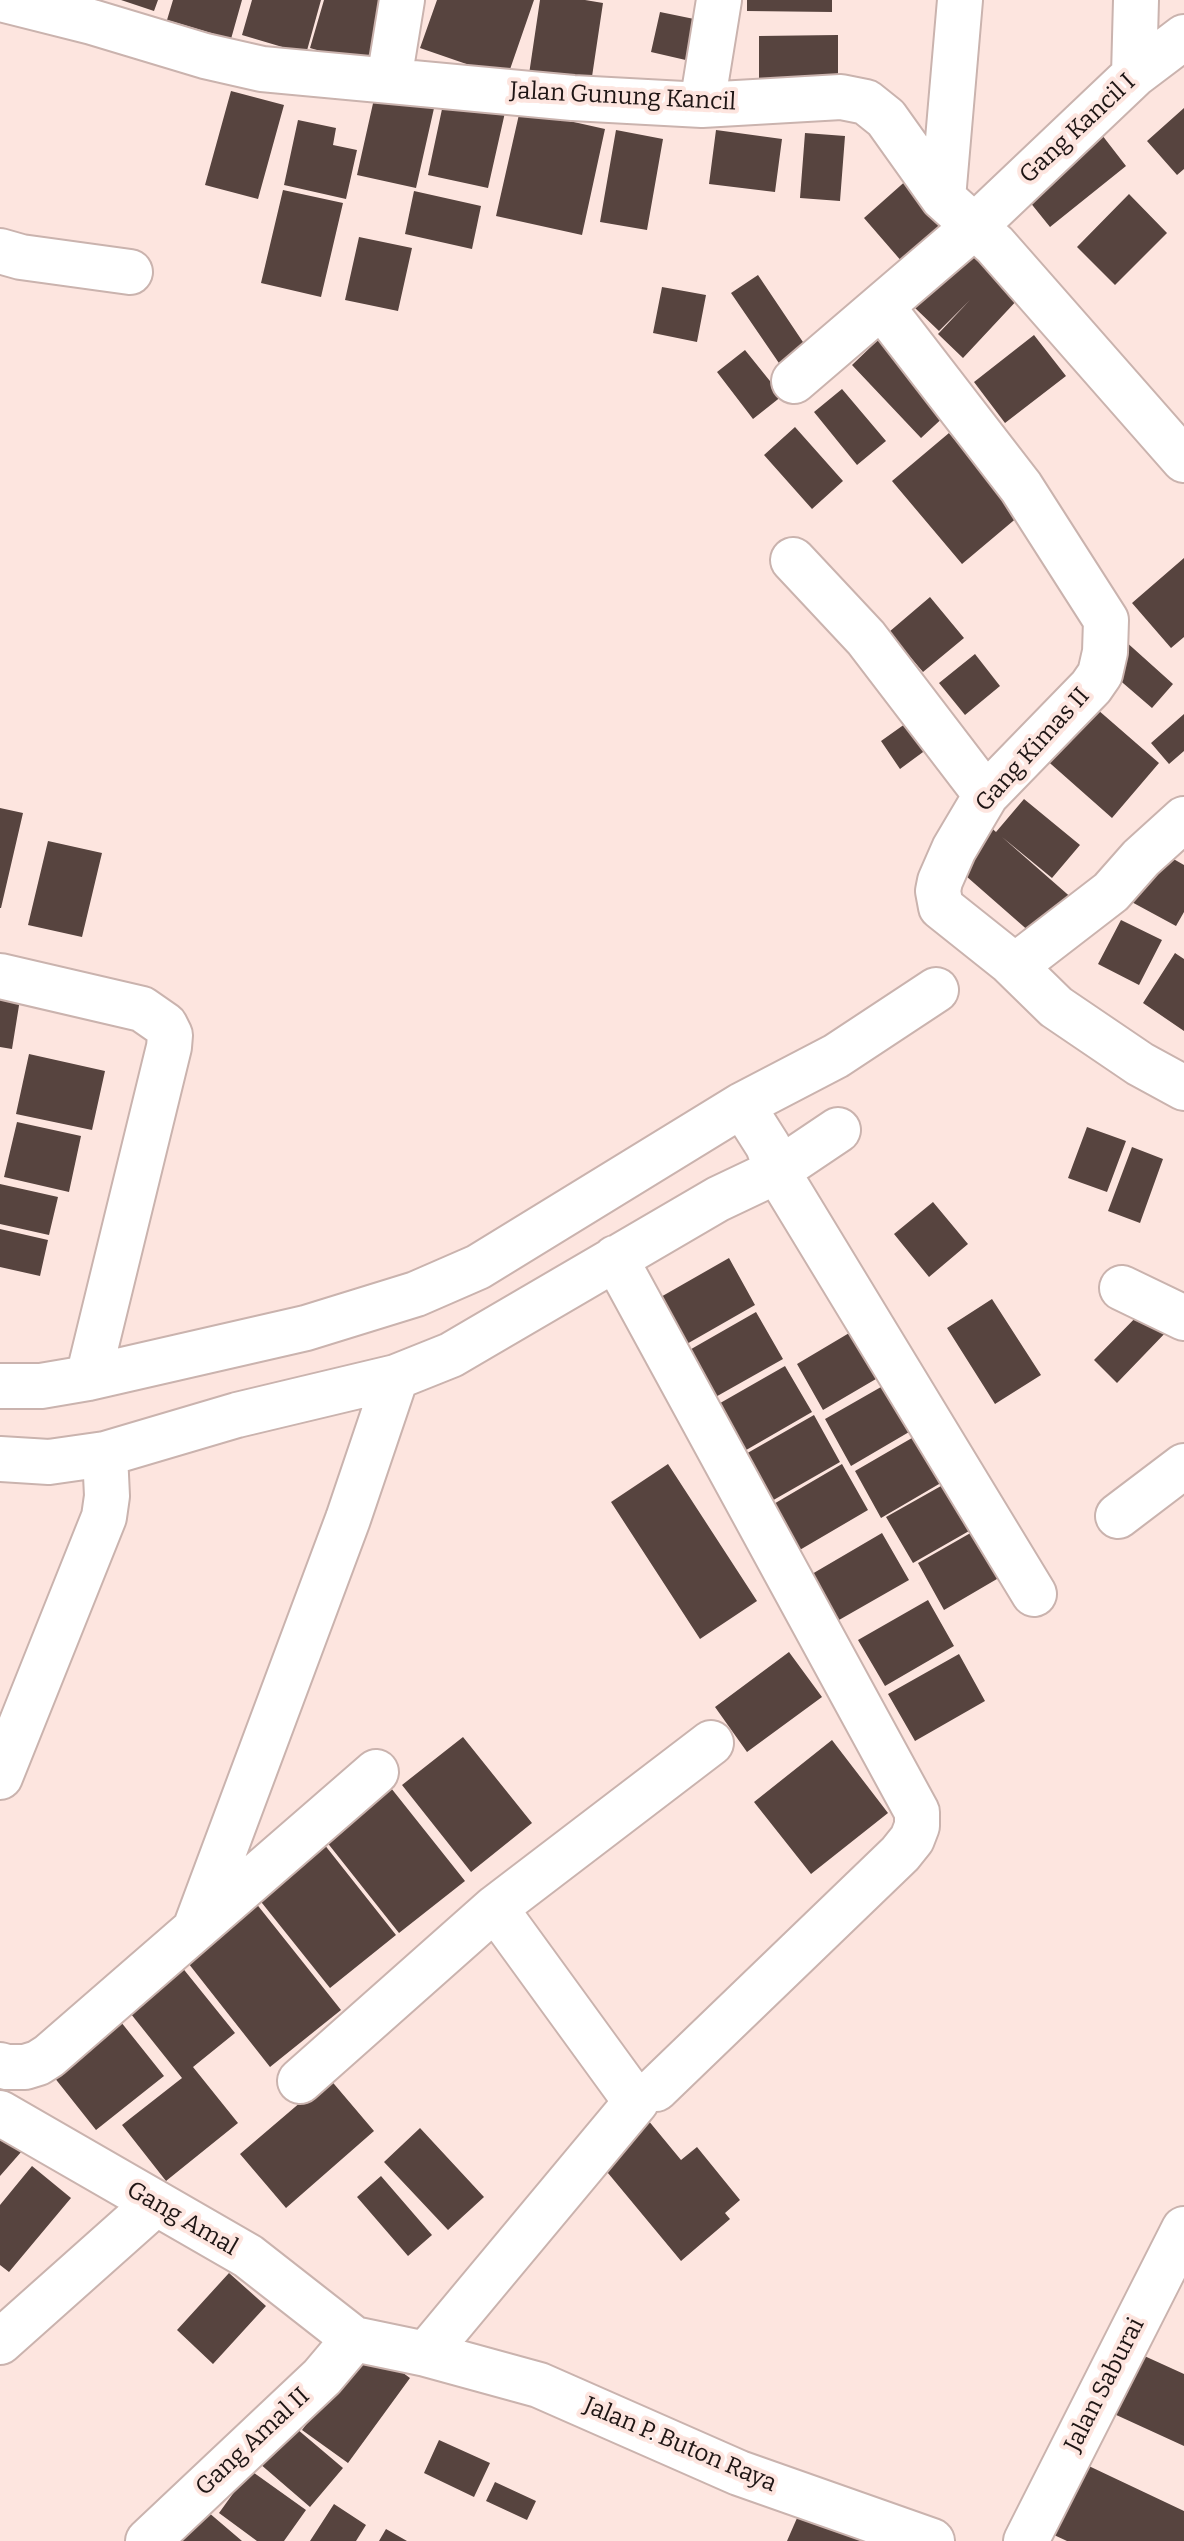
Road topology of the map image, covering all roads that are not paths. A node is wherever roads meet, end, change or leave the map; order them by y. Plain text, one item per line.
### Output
1 (5, 0) edge
2 (402, 0) edge
3 (719, 0) edge
4 (960, 0) edge
5 (1136, 0) edge
6 (1184, 37) edge
7 (1134, 75) junction
8 (389, 80) junction
9 (702, 105) junction
10 (960, 212) junction
11 (0, 251) edge
12 (130, 272) dead end
13 (882, 307) junction
14 (794, 381) dead end
15 (1184, 460) edge
16 (793, 560) dead end
17 (986, 795) junction
18 (1184, 819) edge
19 (1015, 966) junction
20 (0, 976) edge
21 (936, 990) dead end
22 (1184, 1088) edge
23 (742, 1105) junction
24 (838, 1130) dead end
25 (777, 1171) junction
26 (615, 1258) junction
27 (1122, 1288) dead end
28 (1184, 1318) edge
29 (396, 1377) junction
30 (88, 1378) junction
31 (0, 1386) edge
32 (105, 1454) junction
33 (0, 1459) edge
34 (1184, 1466) edge
35 (1118, 1516) dead end
36 (1034, 1594) dead end
37 (711, 1743) dead end
38 (376, 1772) dead end
39 (0, 1777) edge
40 (495, 1908) junction
41 (195, 1929) junction
42 (0, 2065) edge
43 (300, 2081) dead end
44 (656, 2089) dead end
45 (0, 2113) edge
46 (156, 2203) junction
47 (1184, 2229) edge
48 (354, 2339) junction
49 (0, 2342) edge
50 (426, 2354) junction
51 (148, 2541) edge
52 (932, 2541) edge
53 (1026, 2541) edge

1 - 8 street, Jalan Gunung Kancil
2 - 8 street
3 - 9 street
4 - 10 street
5 - 7 street
6 - 7 street, Gang Kancil I
7 - 10 street, Gang Kancil I
8 - 9 street, Jalan Gunung Kancil
9 - 10 street, Jalan Gunung Kancil
10 - 13 street, Gang Kancil I
10 - 15 street, Jalan Gunung Kancil
11 - 12 street
13 - 14 street, Gang Kancil I
13 - 17 street, Gang Kimas II
16 - 17 street
17 - 19 street, Gang Kimas II
18 - 19 street
19 - 22 street, Gang Kimas II
20 - 30 street
21 - 23 street
23 - 25 street
23 - 30 street
24 - 25 street
25 - 26 street
25 - 36 street
26 - 29 street
26 - 44 street
27 - 28 street
29 - 32 street
29 - 41 street
30 - 31 street
32 - 33 street
32 - 39 street
34 - 35 street
37 - 40 street
38 - 41 street
40 - 43 street
40 - 50 street
41 - 42 street
45 - 46 street, Gang Amal
46 - 48 street, Gang Amal
46 - 49 street
47 - 53 street, Jalan Saburai
48 - 50 street, Jalan P. Buton Raya
48 - 51 street, Gang Amal II
50 - 52 street, Jalan P. Buton Raya

